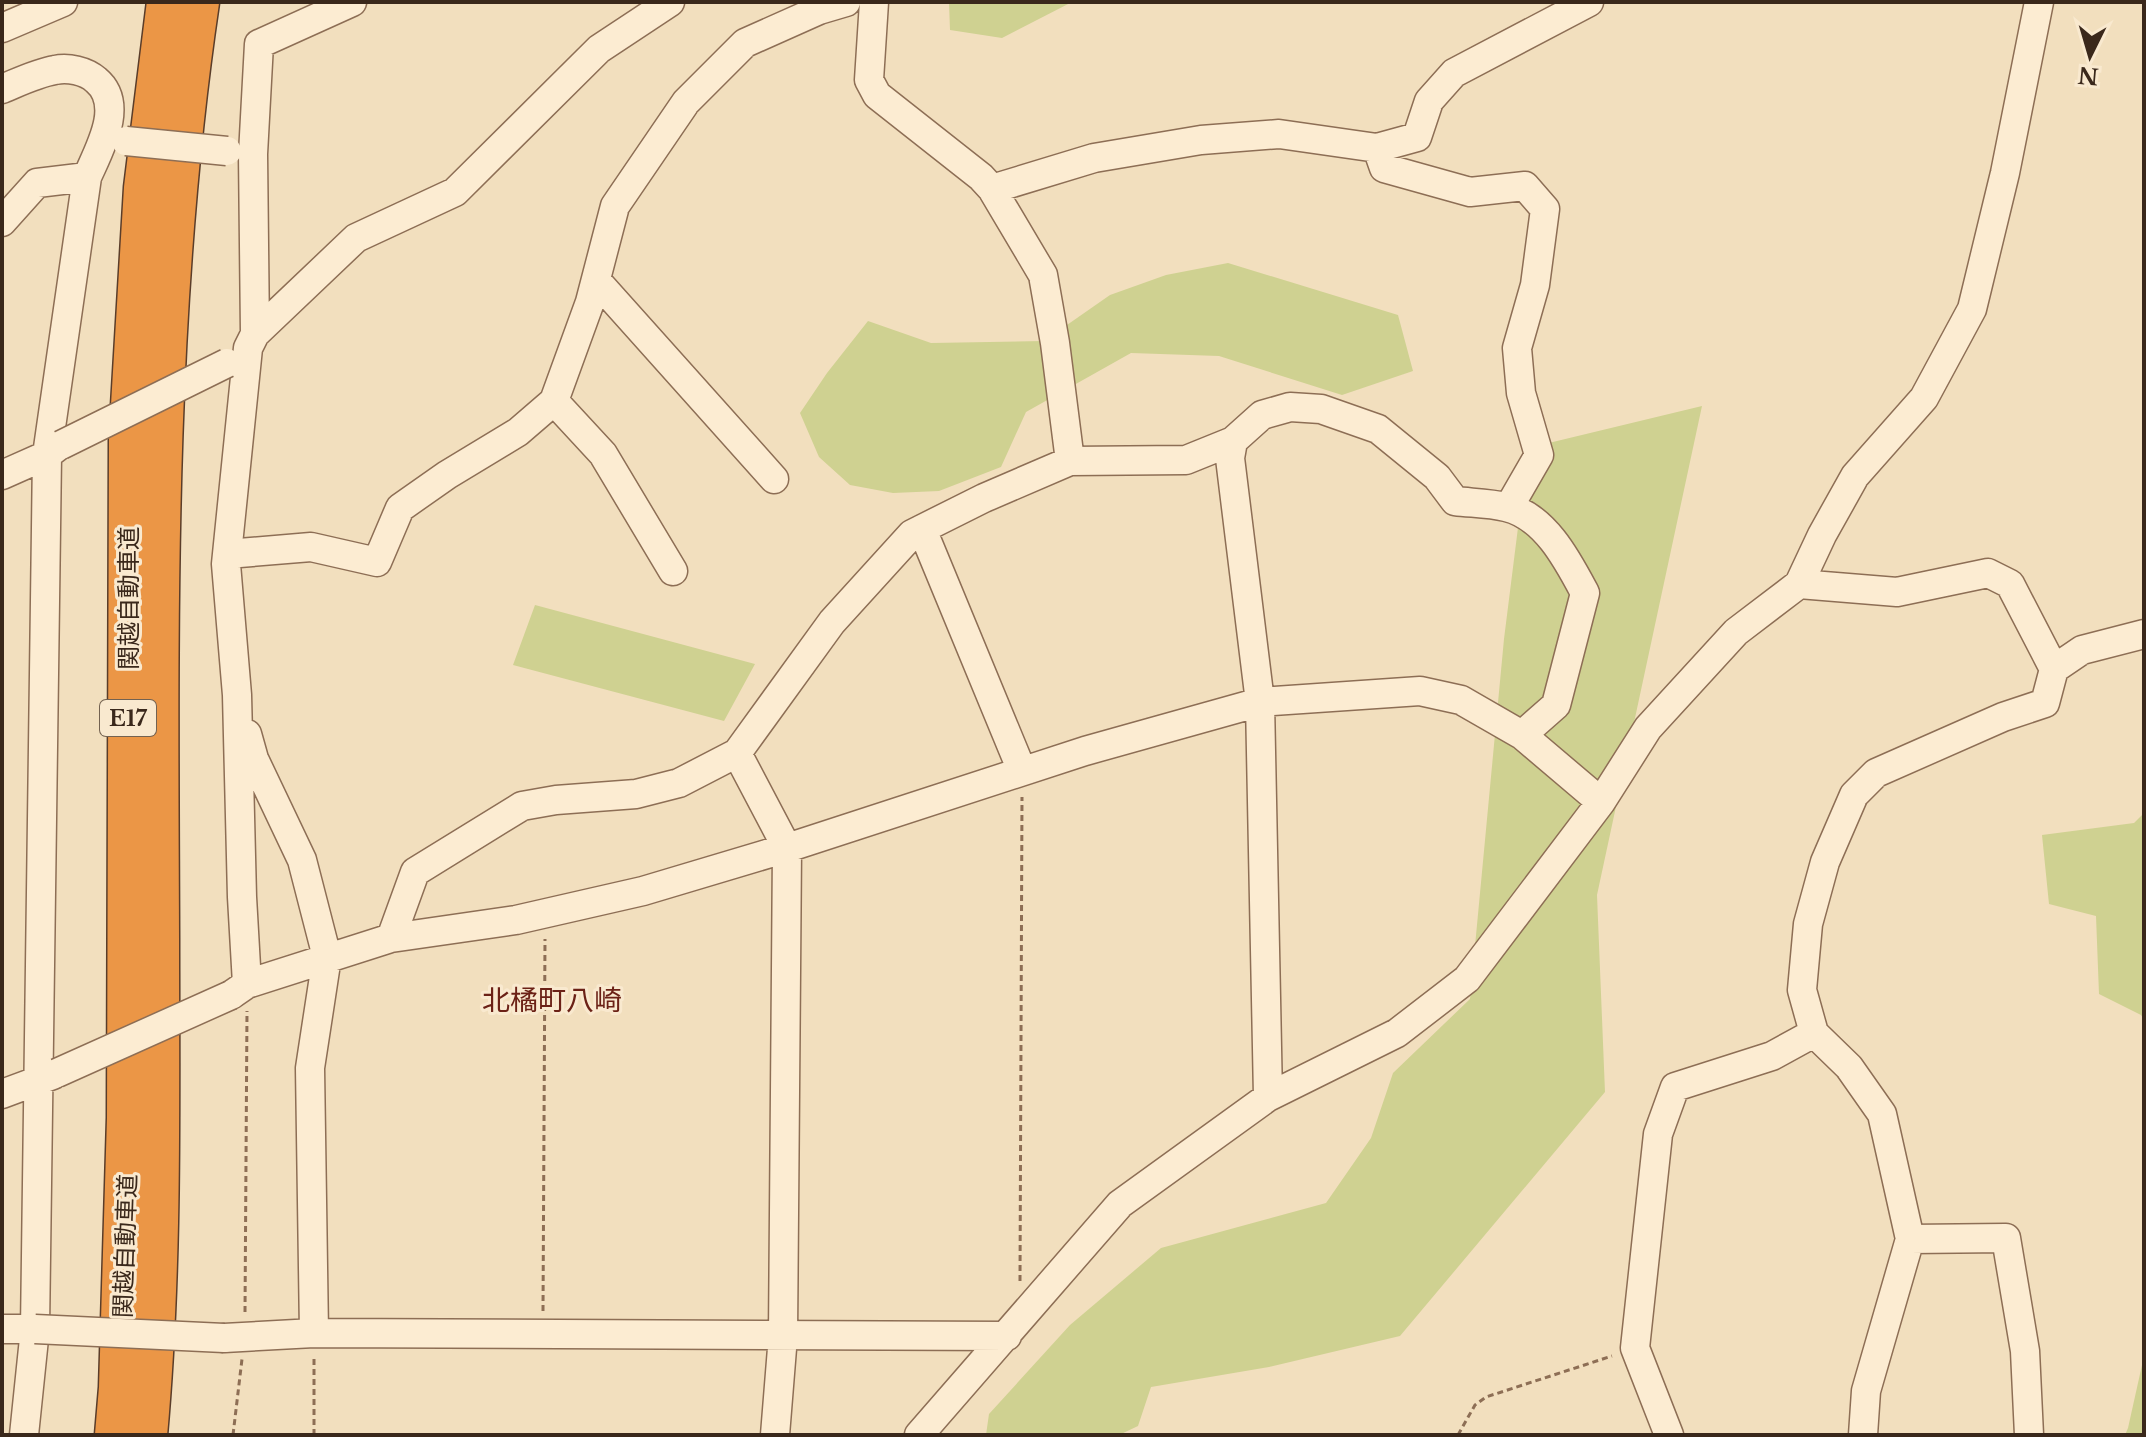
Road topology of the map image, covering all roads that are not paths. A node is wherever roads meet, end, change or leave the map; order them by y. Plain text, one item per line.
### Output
1 (63, 2) edge
2 (168, 2) edge
3 (198, 2) edge
4 (352, 2) edge
5 (670, 2) edge
6 (846, 2) edge
7 (874, 2) edge
8 (1589, 2) edge
9 (2039, 2) edge
10 (2, 28) edge
11 (2, 89) edge
12 (116, 139) junction
13 (1377, 148) junction
14 (240, 152) junction
15 (87, 177) junction
16 (992, 189) junction
17 (2, 222) edge
18 (596, 280) junction
19 (243, 348) junction
20 (554, 401) junction
21 (1233, 441) junction
22 (54, 450) junction
23 (1070, 461) junction
24 (2, 475) edge
25 (774, 479) dead end
26 (1509, 507) junction
27 (922, 529) junction
28 (227, 554) junction
29 (673, 571) dead end
30 (1799, 584) junction
31 (2144, 634) edge
32 (2054, 669) junction
33 (237, 695) junction
34 (1260, 702) junction
35 (1522, 735) junction
36 (737, 753) junction
37 (1022, 771) junction
38 (1601, 802) junction
39 (787, 848) junction
40 (391, 938) junction
41 (327, 957) junction
42 (239, 990) junction
43 (1814, 1033) junction
44 (48, 1077) junction
45 (2, 1094) edge
46 (1268, 1097) junction
47 (1910, 1239) junction
48 (2, 1329) edge
49 (35, 1329) junction
50 (1014, 1329) junction
51 (314, 1333) junction
52 (783, 1336) junction
53 (24, 1435) edge
54 (116, 1435) edge
55 (146, 1435) edge
56 (775, 1435) edge
57 (919, 1435) edge
58 (1669, 1435) edge
59 (1863, 1435) edge
60 (2029, 1435) edge

1 - 10 street
2 - 54 highway, 関越自動車道 / E17
3 - 55 highway, 関越自動車道 / E17
4 - 14 street
5 - 19 street
6 - 18 street
7 - 16 street
8 - 13 street
9 - 30 street
11 - 12 street
12 - 14 street, bridge
12 - 15 street
13 - 16 street
13 - 26 street
14 - 19 street
15 - 17 street
15 - 22 street
16 - 23 street
18 - 20 street
18 - 25 street
19 - 22 street, bridge
19 - 28 street
20 - 28 street
20 - 29 street
21 - 23 street
21 - 26 street
21 - 34 street
22 - 24 street
22 - 44 street
23 - 27 street
26 - 35 street
27 - 36 street
27 - 37 street
28 - 33 street
30 - 32 street
30 - 38 street
31 - 32 street
32 - 43 street
33 - 41 street
33 - 42 street
34 - 35 street
34 - 37 street
34 - 46 street
35 - 38 street
36 - 39 street
36 - 40 street
37 - 39 street
38 - 46 street
39 - 40 street
39 - 52 street
40 - 41 street
41 - 42 street
41 - 51 street
42 - 44 street, bridge
43 - 47 street
43 - 58 street
44 - 45 street
44 - 49 street
46 - 50 street
47 - 59 street
47 - 60 street
48 - 49 street
49 - 51 street, bridge
49 - 53 street
50 - 52 street
50 - 57 street
51 - 52 street
52 - 56 street

